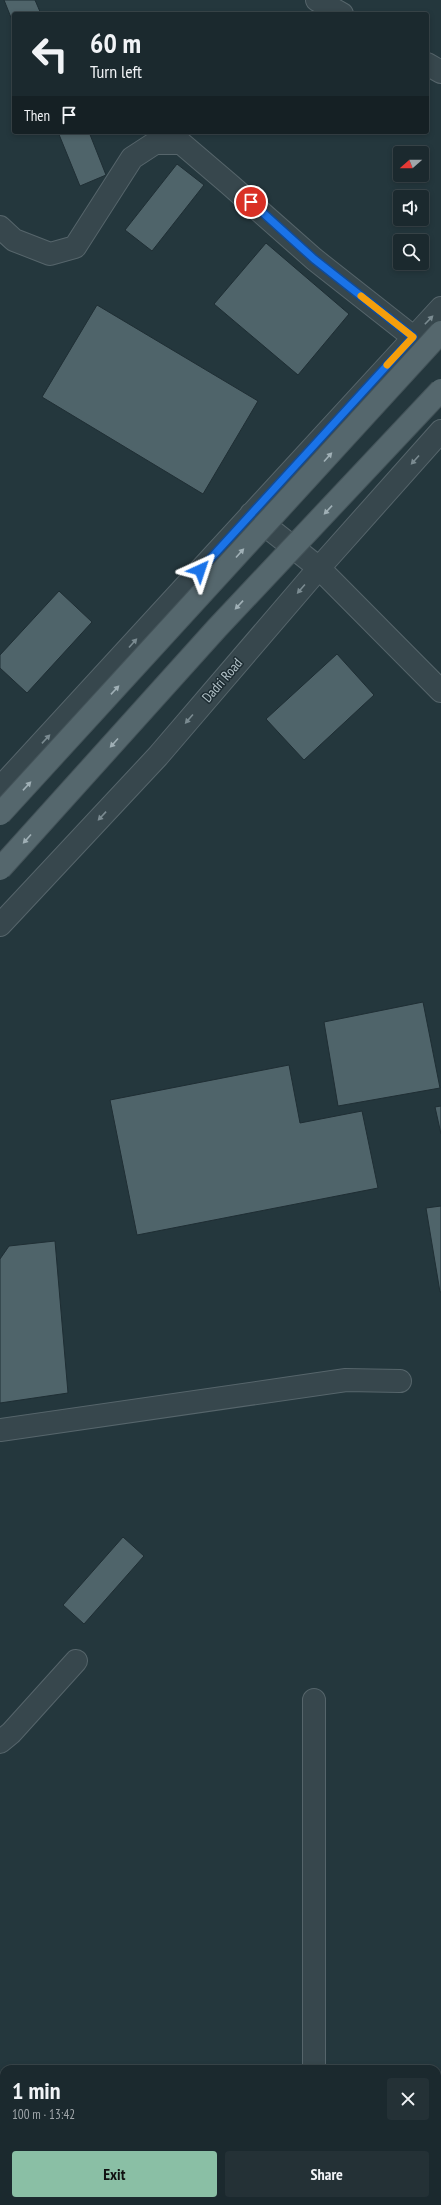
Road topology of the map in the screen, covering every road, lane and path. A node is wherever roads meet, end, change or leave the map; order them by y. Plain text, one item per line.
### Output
1 (318, 0) edge
2 (339, 12) edge
3 (429, 65) edge
4 (441, 72) edge
5 (0, 227) edge
6 (441, 308) edge
7 (441, 332) edge
8 (413, 337) junction
9 (441, 390) edge
10 (441, 431) edge
11 (251, 514) junction
12 (319, 568) junction
13 (441, 691) edge
14 (0, 788) edge
15 (0, 814) edge
16 (0, 868) edge
17 (0, 925) edge
18 (400, 1381) dead end
19 (0, 1430) edge
20 (76, 1661) dead end
21 (314, 1700) dead end
22 (0, 1742) edge
23 (314, 2065) edge

1 - 2 street
3 - 4 street
5 - 8 street
8 -> 6 street
15 -> 7 main road, bridge
8 - 11 street
9 -> 16 main road, bridge
10 -> 12 street, Dadri Road
11 - 12 street
14 -> 11 street
12 - 13 street
12 -> 17 street, Dadri Road
18 - 19 street
20 - 22 street
21 - 23 street

